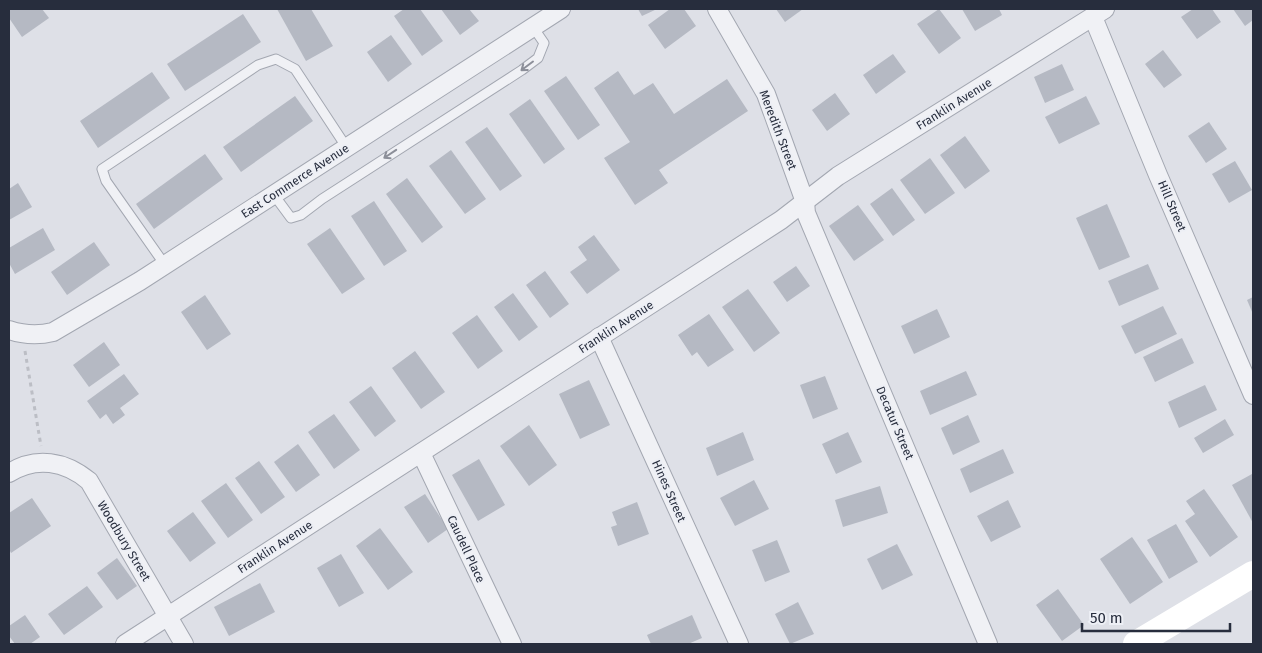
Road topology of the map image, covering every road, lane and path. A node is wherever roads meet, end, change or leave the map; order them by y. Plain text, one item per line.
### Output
1 (562, 9) edge
2 (717, 9) edge
3 (1099, 13) edge
4 (533, 27) junction
5 (347, 148) junction
6 (274, 195) junction
7 (805, 202) junction
8 (165, 265) junction
9 (15, 332) edge
10 (600, 337) junction
11 (1253, 395) edge
12 (421, 453) junction
13 (44, 462) junction
14 (9, 472) edge
15 (1253, 574) edge
16 (168, 616) junction
17 (1140, 643) edge
18 (125, 644) edge
19 (184, 644) edge
20 (512, 644) edge
21 (739, 644) edge
22 (988, 644) edge

1 - 4 street, East Commerce Avenue
2 - 7 street, Meredith Street
3 - 7 street, Franklin Avenue
3 - 11 street, Hill Street
4 - 5 street, East Commerce Avenue
4 -> 6 lane
5 - 6 street, East Commerce Avenue
5 - 8 lane
6 - 8 street, East Commerce Avenue
7 - 10 street, Franklin Avenue
7 - 22 street, Decatur Street
8 - 9 street, East Commerce Avenue
9 - 13 path
10 - 12 street, Franklin Avenue
10 - 21 street, Hines Street
12 - 16 street, Franklin Avenue
12 - 20 street, Caudell Place
13 - 14 street
13 - 16 street, Woodbury Street
15 - 17 main road
16 - 18 street, Franklin Avenue
16 - 19 street, Woodbury Street

